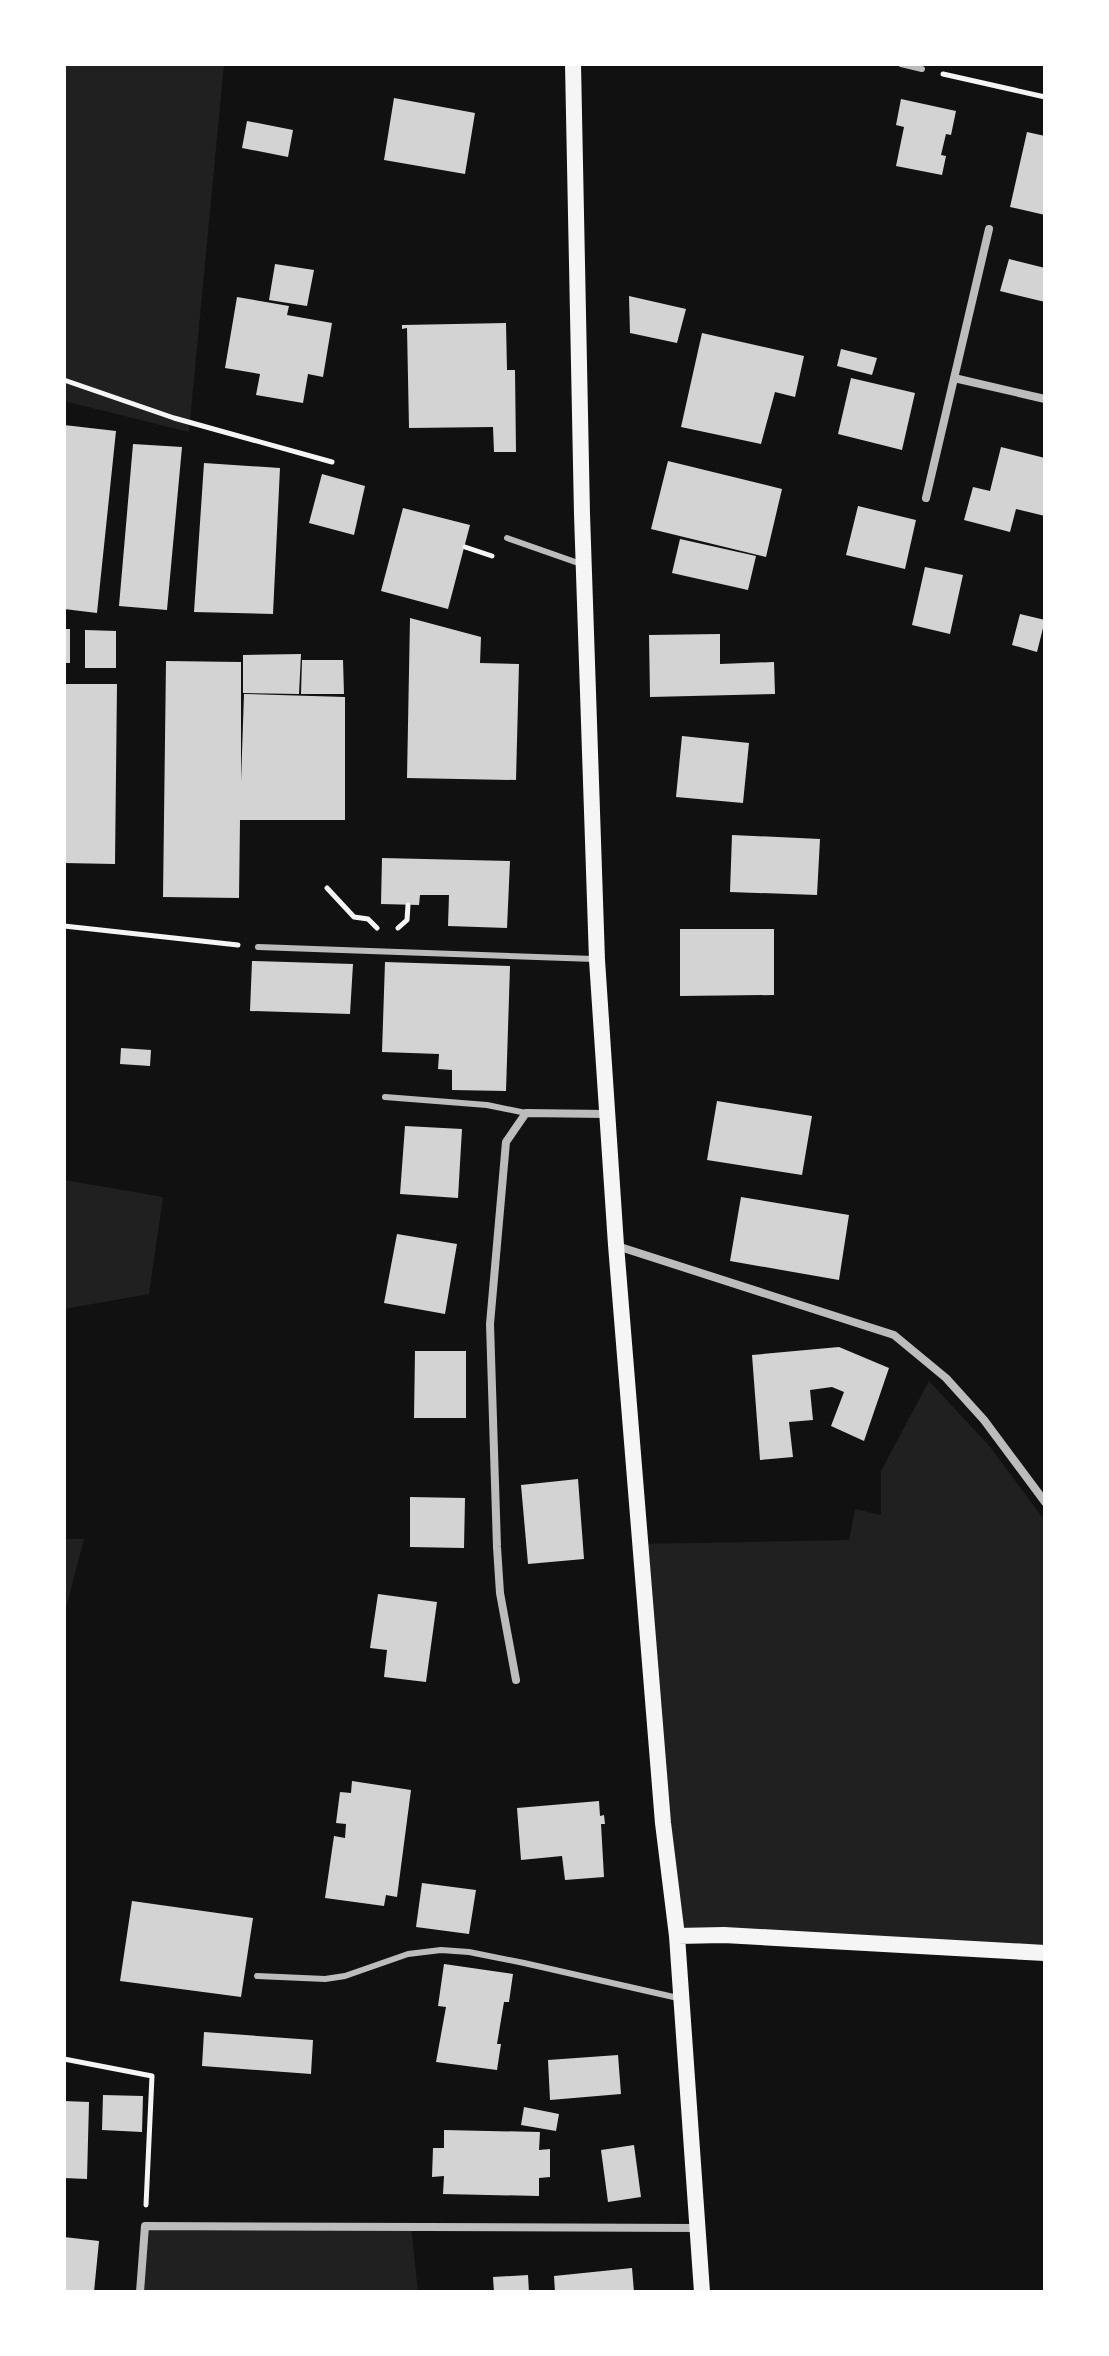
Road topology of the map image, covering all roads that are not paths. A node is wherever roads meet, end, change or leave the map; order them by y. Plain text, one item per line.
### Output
1 (573, 64) edge
2 (901, 64) edge
3 (922, 69) road end
4 (989, 229) dead end
5 (954, 378) junction
6 (1045, 399) edge
7 (926, 498) dead end
8 (507, 538) dead end
9 (584, 565) junction
10 (258, 947) road end
11 (597, 960) junction
12 (385, 1097) dead end
13 (526, 1113) junction
14 (606, 1114) junction
15 (616, 1245) junction
16 (1045, 1502) edge
17 (516, 1680) dead end
18 (677, 1936) junction
19 (1045, 1953) edge
20 (257, 1976) dead end
21 (682, 1999) junction
22 (698, 2228) junction
23 (140, 2292) edge
24 (702, 2292) edge

1 - 9 main road
2 - 3 lane
4 - 5 street
5 - 6 street
5 - 7 street
8 - 9 lane
9 - 11 main road
10 - 11 lane
11 - 14 main road
12 - 13 lane
13 - 14 street
13 - 17 street
14 - 15 main road
15 - 16 street
15 - 18 main road
18 - 19 main road
18 - 21 main road
20 - 21 lane
21 - 22 main road
22 - 23 street
22 - 24 main road

